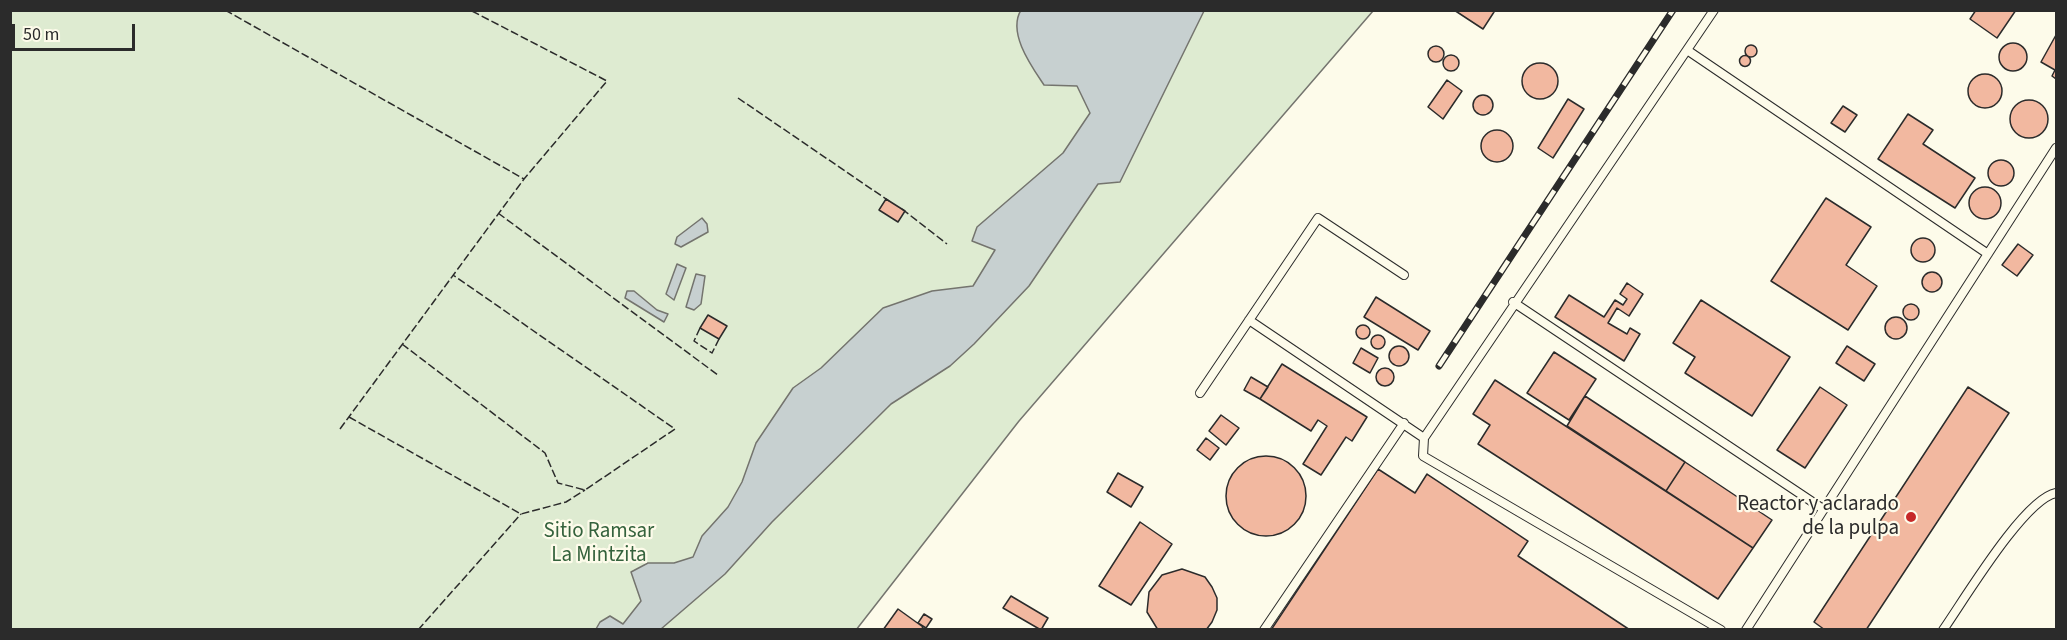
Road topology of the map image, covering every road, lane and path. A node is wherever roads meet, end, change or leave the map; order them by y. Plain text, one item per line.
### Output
1 (1714, 10) edge
2 (1687, 50) junction
3 (2056, 148) edge
4 (1988, 254) junction
5 (1404, 275) dead end
6 (1514, 302) junction
7 (1249, 320) junction
8 (1200, 393) dead end
9 (1404, 423) junction
10 (1424, 438) junction
11 (2056, 493) edge
12 (1823, 509) junction
13 (1264, 630) edge
14 (1721, 630) edge
15 (1746, 630) edge
16 (1943, 630) edge

1 - 2 lane
2 - 4 lane
2 - 6 lane
3 - 4 lane
4 - 12 lane
5 - 7 lane
6 - 10 lane
6 - 12 lane
7 - 8 lane
7 - 9 lane
9 - 10 lane
9 - 13 lane
10 - 14 lane
11 - 16 lane
12 - 15 lane

